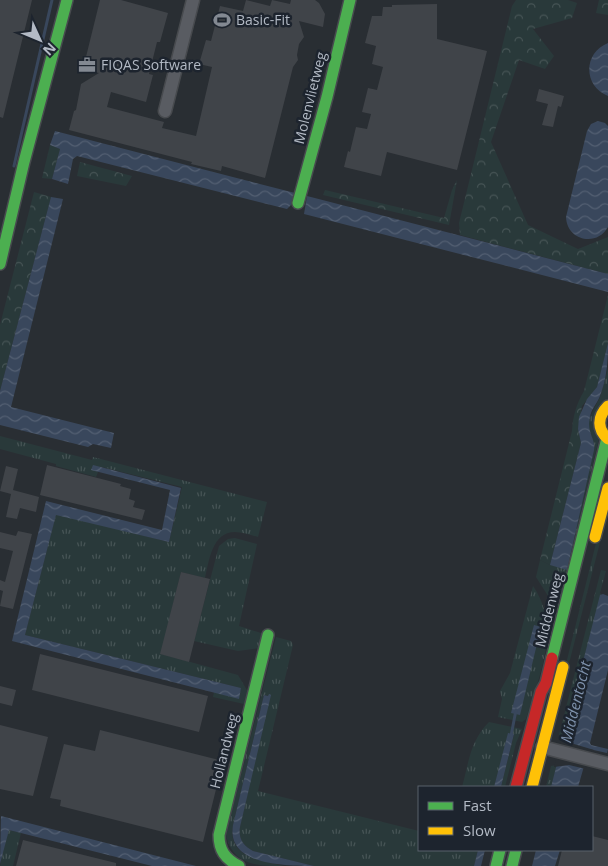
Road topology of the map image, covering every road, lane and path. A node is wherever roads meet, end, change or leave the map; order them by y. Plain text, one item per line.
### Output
1 (67, 0) edge
2 (193, 0) edge
3 (350, 0) edge
4 (165, 111) dead end
5 (298, 203) dead end
6 (0, 264) edge
7 (608, 406) edge
8 (607, 439) edge
9 (608, 488) edge
10 (592, 552) dead end
11 (268, 635) dead end
12 (565, 659) dead end
13 (542, 747) junction
14 (608, 764) edge
15 (516, 786) edge
16 (532, 786) edge
17 (500, 851) edge
18 (516, 851) edge
19 (239, 866) edge
20 (496, 866) edge
21 (512, 866) edge

1 - 6 street
2 - 4 street
3 - 5 street, Molenvlietweg
7 - 8 street
8 - 15 street, Middenweg
9 - 10 street
11 - 19 street, Hollandweg
12 - 13 street, Middenweg
13 - 14 street
13 - 16 street, Middenweg
17 - 20 street
18 - 21 street

